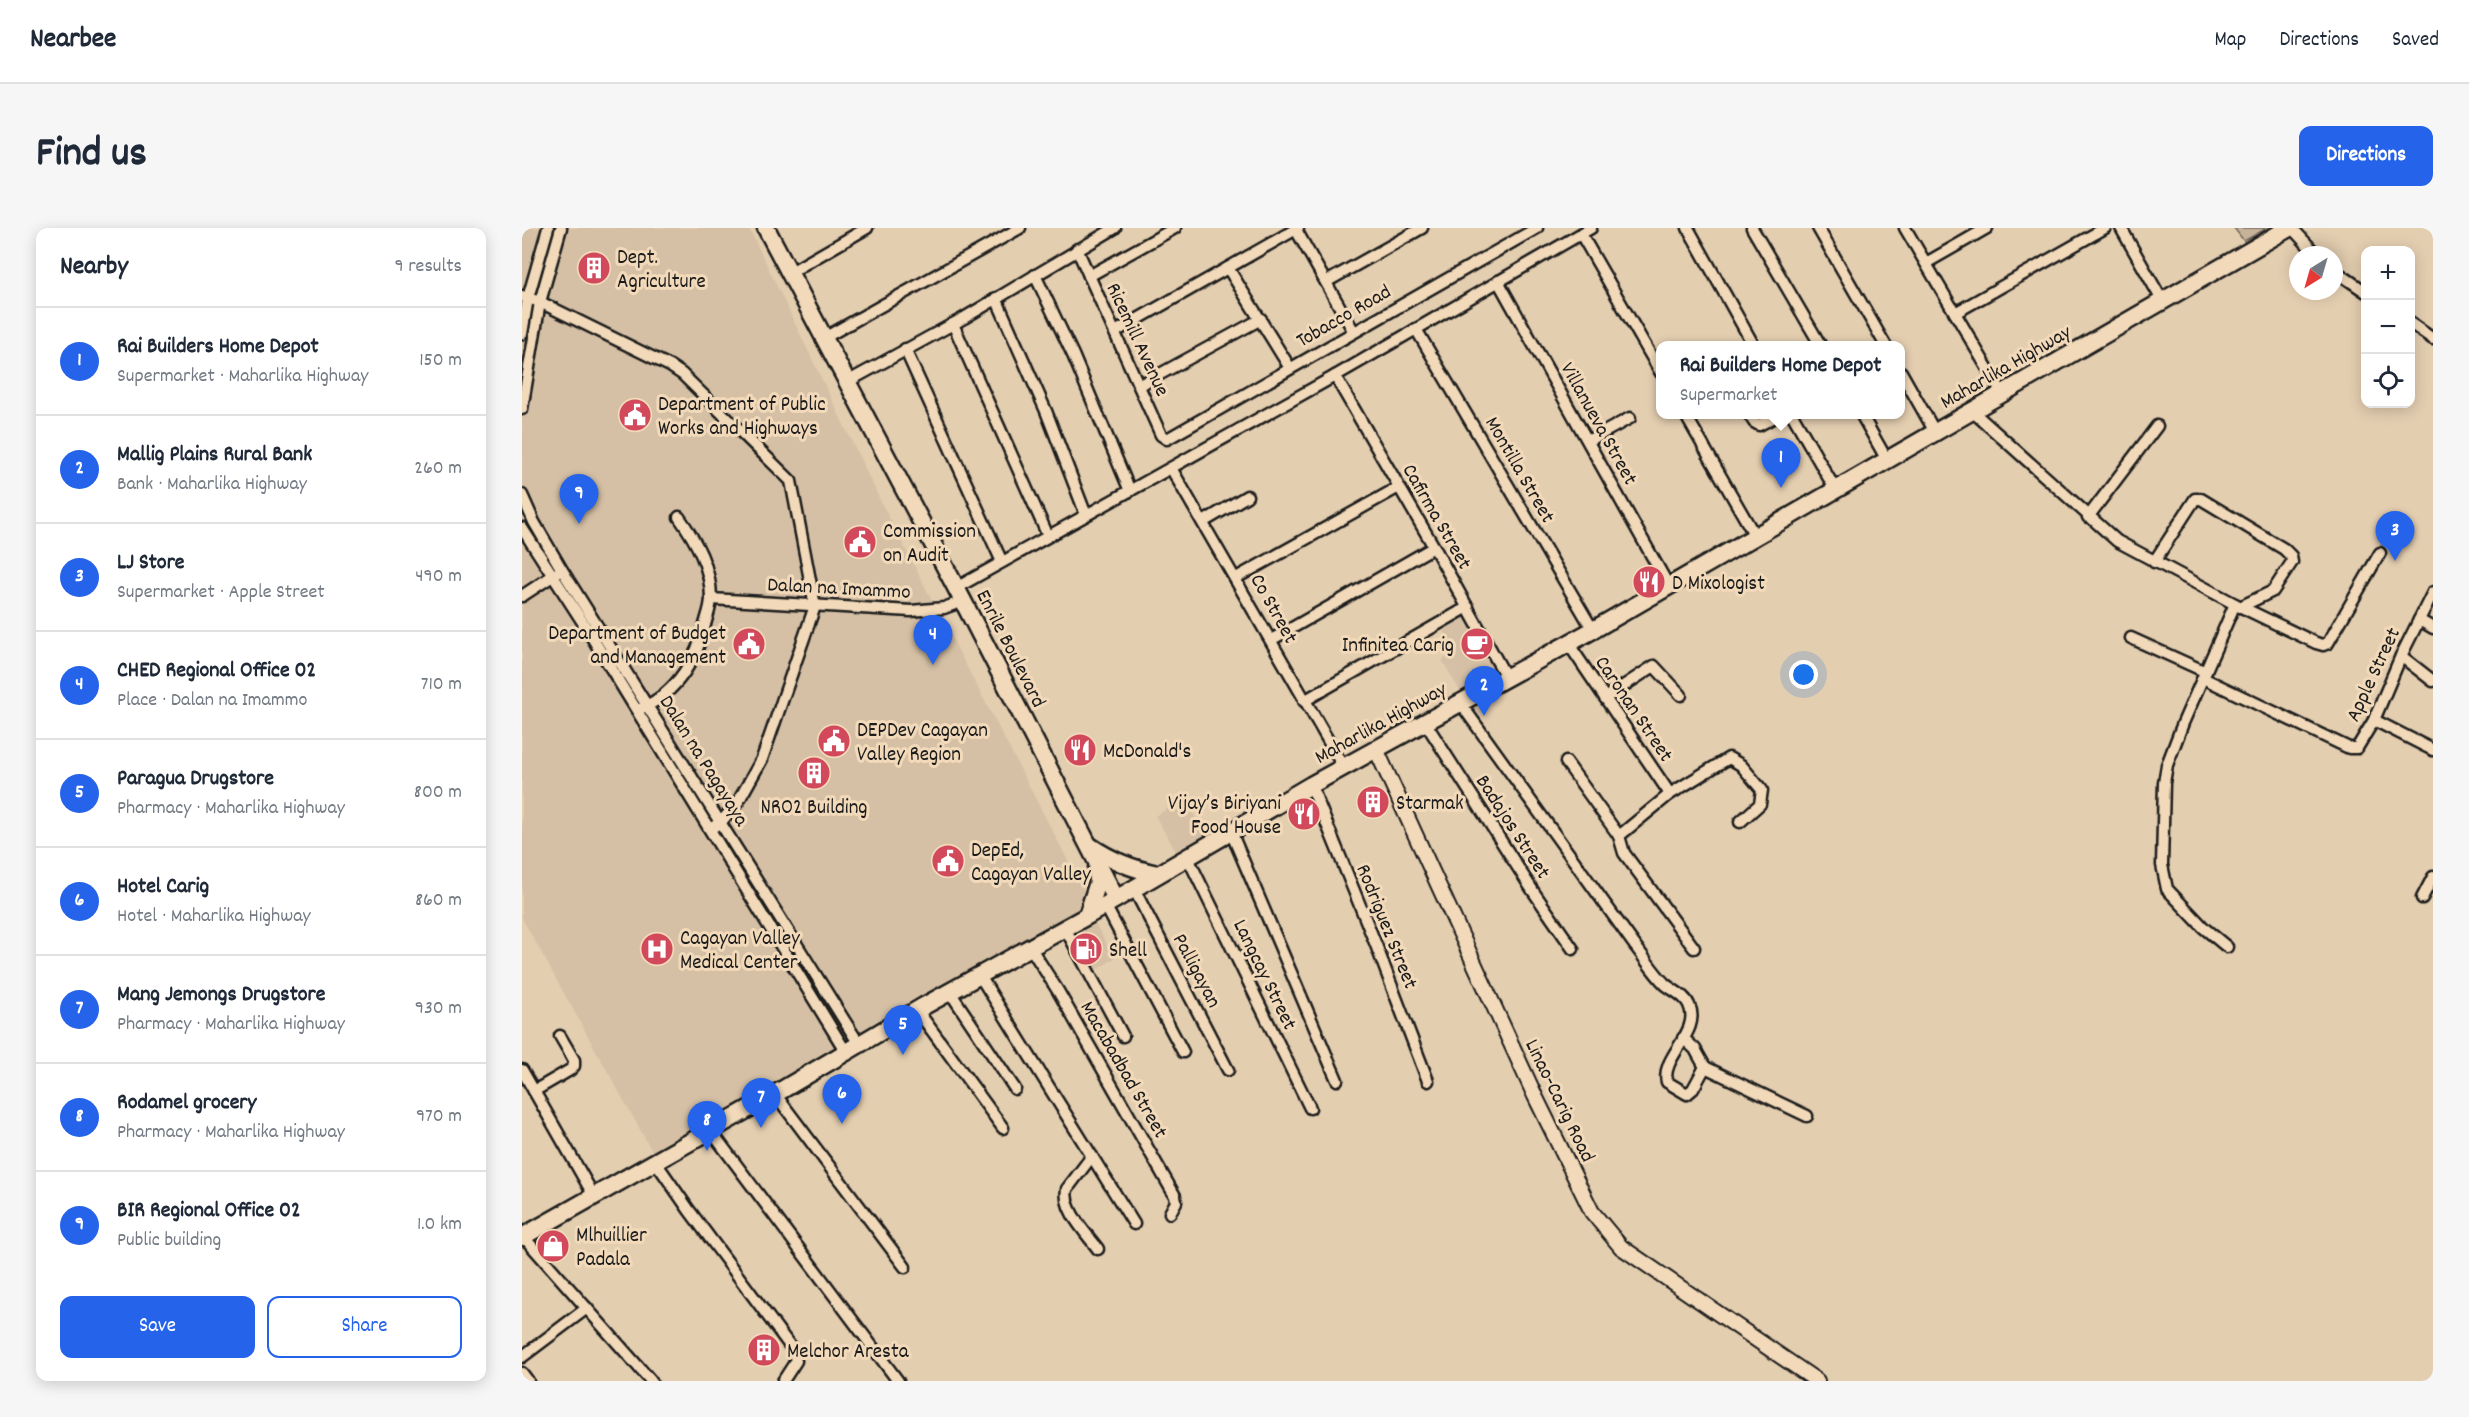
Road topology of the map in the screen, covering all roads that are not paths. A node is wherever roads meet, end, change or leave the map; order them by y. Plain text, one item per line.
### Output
1 (548, 228) edge
2 (561, 228) edge
3 (766, 228) edge
4 (867, 228) edge
5 (1020, 228) edge
6 (1115, 228) edge
7 (1175, 228) edge
8 (1296, 228) edge
9 (1422, 228) edge
10 (1537, 228) edge
11 (1688, 228) edge
12 (1752, 228) edge
13 (1818, 228) edge
14 (1905, 228) edge
15 (1987, 228) edge
16 (2105, 228) edge
17 (2121, 228) edge
18 (2290, 228) edge
19 (1586, 231) edge
20 (2308, 246) edge
21 (1077, 249) junction
22 (1926, 263) junction
23 (1228, 268) junction
24 (789, 273) junction
25 (1035, 275) junction
26 (1089, 276) junction
27 (2343, 276) edge
28 (1498, 281) junction
29 (1326, 282) junction
30 (2361, 289) edge
31 (525, 297) edge
32 (996, 298) junction
33 (540, 302) junction
34 (2163, 302) junction
35 (1955, 313) junction
36 (1261, 320) junction
37 (953, 324) junction
38 (2415, 326) edge
39 (1416, 329) junction
40 (1115, 332) junction
41 (1353, 332) junction
42 (522, 334) edge
43 (824, 338) junction
44 (2433, 339) edge
45 (1752, 341) edge
46 (1819, 341) edge
47 (1884, 341) edge
48 (904, 349) junction
49 (1656, 364) edge
50 (1290, 368) junction
51 (1335, 376) junction
52 (1905, 379) edge
53 (847, 382) junction
54 (1140, 385) junction
55 (2002, 393) junction
56 (522, 410) edge
57 (1972, 411) junction
58 (1630, 418) dead end
59 (1688, 419) edge
60 (1752, 419) edge
61 (1770, 419) edge
62 (1795, 419) edge
63 (1864, 419) edge
64 (2157, 426) dead end
65 (1935, 432) junction
66 (1170, 438) joint
67 (1588, 441) junction
68 (1888, 459) junction
69 (1171, 468) junction
70 (1399, 487) junction
71 (1835, 489) junction
72 (1130, 491) junction
73 (522, 495) edge
74 (1247, 496) dead end
75 (1086, 515) junction
76 (2088, 516) junction
77 (679, 517) dead end
78 (1203, 522) junction
79 (522, 528) edge
80 (1048, 536) junction
81 (1755, 536) junction
82 (1434, 547) junction
83 (2380, 553) dead end
84 (1002, 562) junction
85 (2154, 562) junction
86 (562, 570) junction
87 (552, 577) junction
88 (1236, 578) junction
89 (1668, 585) junction
90 (2433, 592) edge
91 (959, 594) junction
92 (522, 596) edge
93 (711, 599) junction
94 (815, 606) junction
95 (2237, 606) junction
96 (1468, 607) junction
97 (2419, 620) junction
98 (2433, 628) edge
99 (1593, 630) junction
100 (2131, 638) dead end
101 (1271, 640) junction
102 (1568, 643) junction
103 (2401, 656) junction
104 (2204, 675) junction
105 (1506, 677) junction
106 (2433, 681) edge
107 (1681, 695) dead end
108 (1605, 698) junction
109 (1304, 701) junction
110 (1461, 704) junction
111 (648, 705) junction
112 (637, 710) junction
113 (2374, 720) junction
114 (1425, 722) junction
115 (1376, 749) junction
116 (2433, 750) edge
117 (1566, 762) dead end
118 (1344, 768) junction
119 (1311, 785) junction
120 (1670, 794) junction
121 (721, 822) junction
122 (1740, 822) dead end
123 (710, 829) junction
124 (1231, 832) junction
125 (1619, 836) junction
126 (1090, 850) junction
127 (1187, 856) junction
128 (1158, 874) junction
129 (2433, 877) edge
130 (1134, 889) junction
131 (2422, 898) dead end
132 (1111, 902) junction
133 (1087, 916) junction
134 (1065, 928) junction
135 (1030, 947) junction
136 (2227, 947) dead end
137 (1694, 948) dead end
138 (1573, 949) dead end
139 (980, 976) junction
140 (950, 992) junction
141 (917, 1010) junction
142 (561, 1036) dead end
143 (1124, 1036) dead end
144 (1683, 1038) junction
145 (853, 1048) junction
146 (1183, 1052) dead end
147 (1705, 1067) junction
148 (522, 1070) edge
149 (1228, 1070) dead end
150 (1337, 1080) dead end
151 (1428, 1081) dead end
152 (1015, 1089) dead end
153 (534, 1092) junction
154 (775, 1094) junction
155 (1310, 1108) dead end
156 (1807, 1116) dead end
157 (1003, 1128) dead end
158 (711, 1131) junction
159 (1092, 1156) junction
160 (655, 1161) junction
161 (594, 1196) junction
162 (1170, 1213) dead end
163 (1134, 1224) dead end
164 (522, 1236) edge
165 (1098, 1249) dead end
166 (905, 1267) dead end
167 (586, 1308) junction
168 (522, 1357) edge
169 (522, 1373) edge
170 (528, 1381) edge
171 (651, 1381) edge
172 (783, 1381) edge
173 (898, 1381) edge
174 (1817, 1381) edge

1 - 31 street
2 - 33 street
3 - 24 highway, Enrile Boulevard
4 - 24 street
5 - 43 street
6 - 21 street
7 - 26 street
8 - 23 street
8 - 29 street
9 - 29 street
10 - 41 street, Tobacco Road
11 - 45 street
12 - 46 street
13 - 47 street
14 - 22 street
15 - 22 street
16 - 35 street
17 - 34 street
18 - 20 street
18 - 34 highway, Maharlika Highway
19 - 28 street, Dalan na Imammo
19 - 49 street
21 - 25 street
21 - 26 street, Ricemill Avenue
22 - 35 street
23 - 36 street
23 - 40 street
24 - 43 highway, Enrile Boulevard
25 - 32 street
25 - 72 street
26 - 40 street, Ricemill Avenue
27 - 30 street
28 - 39 street, Dalan na Imammo
28 - 67 street, Villanueva Street
29 - 41 street
31 - 33 street
31 - 42 street
32 - 37 street
32 - 75 street
33 - 56 street
33 - 94 street
34 - 55 highway, Maharlika Highway
35 - 55 street
36 - 50 street
36 - 54 street
37 - 48 street
37 - 80 street
38 - 44 street
39 - 51 street, Dalan na Imammo
39 - 99 street, Montilla Street
40 - 54 street, Ricemill Avenue
41 - 50 street, Tobacco Road
43 - 53 highway, Enrile Boulevard
48 - 53 street
48 - 84 street
50 - 66 street, Tobacco Road
51 - 69 street, Dalan na Imammo
51 - 70 street, Cafirma Street
52 - 65 street
53 - 91 highway, Enrile Boulevard
54 - 66 street, Ricemill Avenue
55 - 57 highway, Maharlika Highway
57 - 65 highway, Maharlika Highway
57 - 76 street
58 - 67 street
59 - 81 street
60 - 61 street
62 - 71 street
63 - 68 street
64 - 76 street
65 - 68 highway, Maharlika Highway
67 - 89 street, Villanueva Street
68 - 71 highway, Maharlika Highway
69 - 72 street, Dalan na Imammo
69 - 78 street, Co Street
70 - 82 street, Cafirma Street
70 - 88 street
71 - 81 highway, Maharlika Highway
72 - 75 street, Dalan na Imammo
73 - 86 street, Dalan na Pagayaya
74 - 78 street
75 - 80 street, Dalan na Imammo
76 - 85 street
77 - 93 street
78 - 88 street, Co Street
79 - 87 street, Dalan na Pagayaya
80 - 84 street, Dalan na Imammo
81 - 89 highway, Maharlika Highway
82 - 96 street, Cafirma Street
82 - 101 street
83 - 95 street
84 - 91 street, Dalan na Imammo
85 - 95 street
85 - 95 street
86 - 87 street
86 - 111 street, Dalan na Pagayaya
87 - 92 street
87 - 112 street, Dalan na Pagayaya
88 - 101 street, Co Street
89 - 99 highway, Maharlika Highway
90 - 97 street, Apple Street
91 - 94 street, Dalan na Imammo
91 - 126 highway, Enrile Boulevard
93 - 94 street, Dalan na Imammo
93 - 111 street
94 - 121 street
95 - 104 street
96 - 105 street, Cafirma Street
96 - 109 street
97 - 98 street
97 - 103 street, Apple Street
99 - 102 highway, Maharlika Highway
100 - 104 street
101 - 109 street, Co Street
102 - 105 highway, Maharlika Highway
102 - 108 street, Caronan Street
103 - 106 street
103 - 113 street, Apple Street
104 - 113 street, Apple Street
104 - 136 street
105 - 110 highway, Maharlika Highway
107 - 108 street
108 - 120 street, Caronan Street
109 - 118 street, Co Street
110 - 114 highway, Maharlika Highway
110 - 144 street
111 - 112 street
111 - 121 street, Dalan na Pagayaya
112 - 123 street, Dalan na Pagayaya
113 - 116 street
114 - 115 highway, Maharlika Highway
114 - 138 street, Badajos Street
115 - 118 highway, Maharlika Highway
115 - 174 main road, Linao-Carig Road
117 - 125 street
118 - 119 highway, Maharlika Highway
119 - 124 highway, Maharlika Highway
119 - 151 street, Rodriguez Street
120 - 122 street
120 - 125 street
121 - 123 street
121 - 145 street, Dalan na Pagayaya
123 - 145 street, Dalan na Pagayaya
124 - 127 highway, Maharlika Highway
124 - 150 street
125 - 137 street
126 - 128 highway
126 - 132 highway, Enrile Boulevard
126 - 133 highway
127 - 128 highway, Maharlika Highway
127 - 155 street, Langcay Street
128 - 130 highway, Maharlika Highway
129 - 131 street
130 - 132 highway, Maharlika Highway
130 - 149 street, Palligayan
132 - 133 highway, Maharlika Highway
132 - 146 street
133 - 134 highway, Maharlika Highway
134 - 135 highway, Maharlika Highway
134 - 143 street
135 - 139 highway, Maharlika Highway
135 - 162 street, Macabadbad Street
139 - 140 highway, Maharlika Highway
139 - 159 street
140 - 141 highway, Maharlika Highway
140 - 152 street
141 - 145 highway, Maharlika Highway
141 - 157 street
142 - 153 street
144 - 147 street
144 - 147 street
145 - 154 highway, Maharlika Highway
147 - 156 street
148 - 153 street
153 - 161 street
154 - 158 highway, Maharlika Highway
154 - 166 street
158 - 160 highway, Maharlika Highway
158 - 173 street
159 - 163 street
159 - 165 street
160 - 161 highway, Maharlika Highway
160 - 172 street
161 - 164 highway, Maharlika Highway
164 - 167 street
167 - 168 street
167 - 171 street
169 - 170 street

